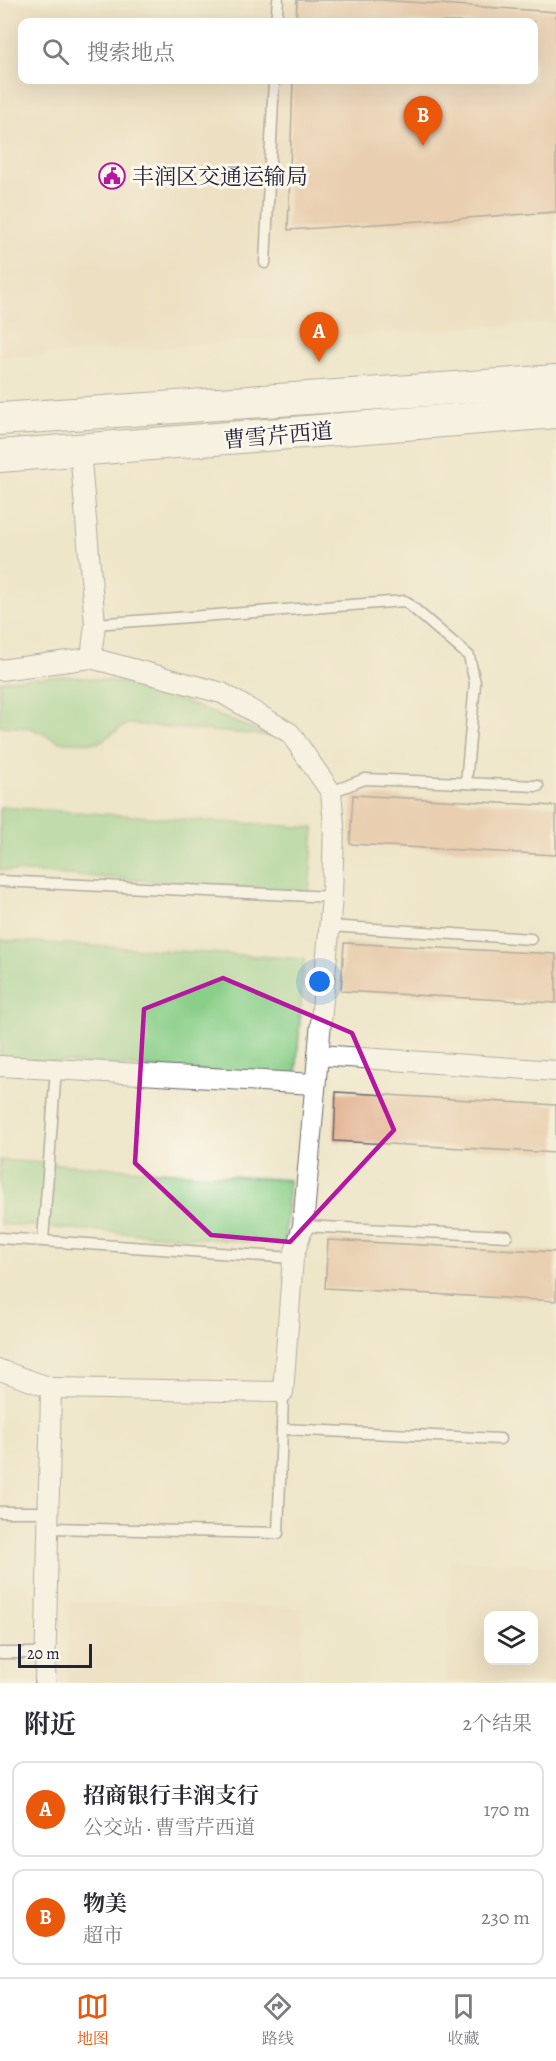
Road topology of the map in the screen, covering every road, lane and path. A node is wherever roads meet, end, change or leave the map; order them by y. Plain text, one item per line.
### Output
1 (278, 0) edge
2 (276, 18) edge
3 (274, 84) edge
4 (265, 263) dead end
5 (556, 381) edge
6 (556, 412) edge
7 (0, 419) edge
8 (80, 450) junction
9 (0, 456) edge
10 (95, 624) junction
11 (91, 658) junction
12 (0, 670) edge
13 (466, 783) junction
14 (538, 786) dead end
15 (331, 792) junction
16 (0, 881) edge
17 (332, 897) junction
18 (329, 926) junction
19 (531, 939) dead end
20 (318, 1055) junction
21 (0, 1066) edge
22 (56, 1069) junction
23 (556, 1071) edge
24 (315, 1084) junction
25 (303, 1226) junction
26 (507, 1236) dead end
27 (0, 1238) edge
28 (43, 1240) junction
29 (293, 1257) junction
30 (0, 1370) edge
31 (51, 1388) junction
32 (283, 1392) junction
33 (282, 1429) junction
34 (500, 1439) dead end
35 (0, 1512) edge
36 (49, 1520) junction
37 (0, 1653) edge
38 (46, 1653) junction
39 (45, 1683) edge

1 - 2 lane
3 - 4 lane
5 - 7 main road, 曹雪芹西道
6 - 8 main road, 曹雪芹西道
8 - 9 main road, 曹雪芹西道
8 - 10 street
10 - 11 street
10 - 13 lane
11 - 12 street
11 - 15 street
13 - 14 lane
13 - 15 lane
15 - 17 street
16 - 17 lane
17 - 18 street
18 - 19 lane
18 - 20 street
20 - 23 street
20 - 24 street
21 - 22 street
22 - 24 street
22 - 28 lane
24 - 25 street
25 - 26 lane
25 - 29 street
27 - 28 lane
28 - 29 lane
29 - 32 street
30 - 31 street
31 - 32 street
31 - 36 street
32 - 33 lane
33 - 34 lane
33 - 36 lane
35 - 36 lane
36 - 38 street
37 - 38 lane
38 - 39 street

